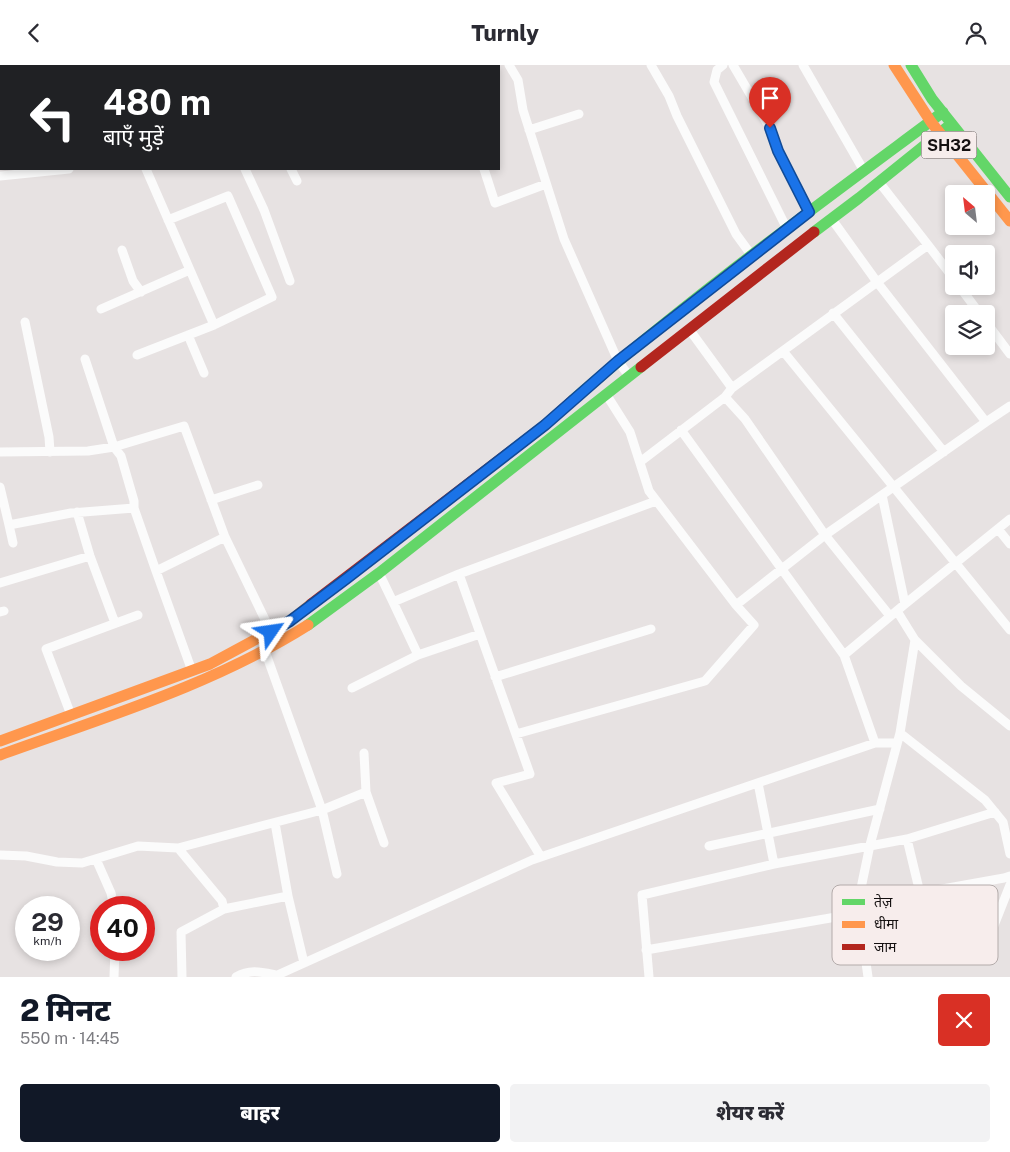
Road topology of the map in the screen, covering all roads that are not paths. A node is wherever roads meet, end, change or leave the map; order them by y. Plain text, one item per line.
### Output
1 (509, 65) edge
2 (651, 65) edge
3 (723, 65) edge
4 (733, 65) edge
5 (803, 65) edge
6 (894, 65) edge
7 (911, 65) edge
8 (932, 99) junction
9 (920, 106) junction
10 (943, 112) junction
11 (579, 114) dead end
12 (931, 122) junction
13 (951, 123) junction
14 (529, 130) junction
15 (940, 134) junction
16 (60, 170) edge
17 (146, 170) edge
18 (246, 170) edge
19 (292, 170) edge
20 (484, 170) edge
21 (864, 171) junction
22 (0, 176) edge
23 (297, 181) dead end
24 (879, 182) junction
25 (546, 185) junction
26 (1010, 197) edge
27 (809, 212) junction
28 (831, 218) junction
29 (168, 220) junction
30 (1010, 221) edge
31 (787, 229) junction
32 (928, 245) junction
33 (122, 250) dead end
34 (752, 256) junction
35 (945, 267) edge
36 (190, 270) junction
37 (290, 281) dead end
38 (877, 282) junction
39 (141, 292) junction
40 (100, 309) dead end
41 (833, 313) junction
42 (25, 322) dead end
43 (214, 325) junction
44 (689, 329) junction
45 (995, 334) edge
46 (188, 335) junction
47 (783, 351) junction
48 (1010, 354) edge
49 (137, 355) dead end
50 (86, 359) dead end
51 (618, 361) junction
52 (204, 373) dead end
53 (629, 376) junction
54 (732, 388) junction
55 (606, 394) junction
56 (724, 397) junction
57 (1010, 406) edge
58 (986, 422) junction
59 (681, 430) junction
60 (114, 447) junction
61 (0, 452) edge
62 (50, 452) junction
63 (944, 452) junction
64 (640, 462) junction
65 (258, 485) dead end
66 (0, 487) edge
67 (894, 488) junction
68 (882, 495) junction
69 (210, 499) junction
70 (656, 501) junction
71 (134, 508) junction
72 (77, 512) junction
73 (1010, 519) edge
74 (9, 525) junction
75 (998, 529) junction
76 (825, 535) junction
77 (226, 537) junction
78 (13, 543) dead end
79 (1010, 543) edge
80 (90, 556) junction
81 (955, 563) junction
82 (781, 570) junction
83 (156, 571) junction
84 (379, 573) junction
85 (459, 574) junction
86 (0, 583) edge
87 (393, 602) junction
88 (905, 603) junction
89 (736, 605) junction
90 (893, 614) junction
91 (138, 615) dead end
92 (115, 623) junction
93 (651, 629) dead end
94 (1010, 630) edge
95 (271, 632) junction
96 (480, 634) junction
97 (915, 640) junction
98 (265, 651) junction
99 (418, 655) junction
100 (844, 655) junction
101 (192, 671) junction
102 (495, 677) junction
103 (352, 688) dead end
104 (71, 715) junction
105 (1010, 726) edge
106 (900, 733) junction
107 (516, 734) junction
108 (0, 741) edge
109 (875, 743) junction
110 (897, 743) junction
111 (364, 753) dead end
112 (0, 755) edge
113 (758, 783) junction
114 (366, 792) junction
115 (880, 809) junction
116 (322, 810) junction
117 (995, 812) junction
118 (274, 823) junction
119 (768, 832) junction
120 (907, 839) junction
121 (384, 843) dead end
122 (870, 845) junction
123 (709, 846) dead end
124 (178, 848) junction
125 (1010, 854) edge
126 (0, 855) edge
127 (542, 857) junction
128 (96, 859) junction
129 (774, 864) junction
130 (337, 874) dead end
131 (1010, 876) edge
132 (862, 885) edge
133 (918, 885) edge
134 (968, 885) edge
135 (1010, 885) edge
136 (288, 895) junction
137 (112, 896) edge
138 (224, 909) junction
139 (998, 914) edge
140 (832, 918) edge
141 (646, 949) junction
142 (115, 961) edge
143 (304, 963) junction
144 (275, 976) edge
145 (114, 977) edge
146 (182, 977) edge
147 (236, 977) edge
148 (649, 977) edge

1 - 14 street
2 - 34 street
3 - 31 street
4 - 27 street
5 - 21 street
6 - 9 street, SH32
7 - 8 street
8 - 9 street
8 - 10 street
9 - 12 street, SH32
10 - 12 street
10 - 13 street
11 - 14 street
12 - 15 street, SH32
12 - 21 street
13 - 15 street
13 - 26 street
14 - 25 street
15 - 24 street
15 - 30 street, SH32
16 - 22 street
17 - 29 street
18 - 37 street
19 - 23 street
20 - 25 street
21 - 27 street
24 - 28 street
24 - 32 street
25 - 51 street
27 - 31 street
28 - 38 street
28 - 44 street
29 - 36 street
29 - 43 street
31 - 34 street
32 - 35 street
32 - 38 street
33 - 39 street
34 - 51 street
36 - 39 street
36 - 43 street
38 - 41 street
38 - 58 street
39 - 40 street
41 - 47 street
41 - 63 street
42 - 62 street
43 - 46 street
44 - 53 street
44 - 54 street
45 - 48 street
46 - 49 street
46 - 52 street
47 - 54 street
47 - 67 street
50 - 60 street
51 - 53 street
51 - 95 street
53 - 55 street
54 - 56 street
55 - 64 street
55 - 84 street
56 - 59 street
56 - 76 street
57 - 58 street
58 - 63 street
59 - 64 street
59 - 82 street
60 - 62 street
60 - 69 street
60 - 71 street
61 - 62 street
63 - 67 street
64 - 70 street
65 - 69 street
66 - 74 street
67 - 68 street
67 - 81 street
68 - 76 street
68 - 88 street
69 - 77 street
70 - 85 street
70 - 89 street
71 - 72 street
71 - 83 street
72 - 74 street
72 - 80 street
73 - 75 street
74 - 78 street
75 - 79 street
75 - 81 street
76 - 82 street
76 - 90 street
77 - 83 street
77 - 95 street
80 - 86 street
80 - 92 street
81 - 88 street
81 - 94 street
82 - 89 street
82 - 100 street
83 - 101 street
84 - 87 street
84 - 98 street
85 - 87 street
85 - 96 street
87 - 99 street
88 - 90 street
89 - 107 street
90 - 97 street
90 - 100 street
91 - 92 street
92 - 104 street
93 - 102 street
95 - 101 street
96 - 99 street
96 - 102 street
97 - 105 street
97 - 106 street
98 - 112 street
98 - 116 street
99 - 103 street
100 - 109 street
101 - 104 street
102 - 107 street
104 - 108 street
106 - 110 street
106 - 117 street
107 - 127 street
109 - 110 street
109 - 113 street
110 - 115 street
111 - 114 street
113 - 119 street
113 - 127 street
114 - 116 street
114 - 121 street
115 - 119 street
115 - 122 street
116 - 118 street
116 - 130 street
117 - 120 street
117 - 125 street
118 - 124 street
118 - 136 street
119 - 123 street
119 - 129 street
120 - 122 street
120 - 133 street
122 - 129 street
122 - 132 street
124 - 128 street
124 - 138 street
126 - 128 street
127 - 143 street
128 - 137 street
129 - 141 street
131 - 134 street
135 - 139 street
136 - 138 street
136 - 143 street
138 - 146 street
140 - 141 street
141 - 148 street
142 - 145 street
143 - 144 street
144 - 147 street

